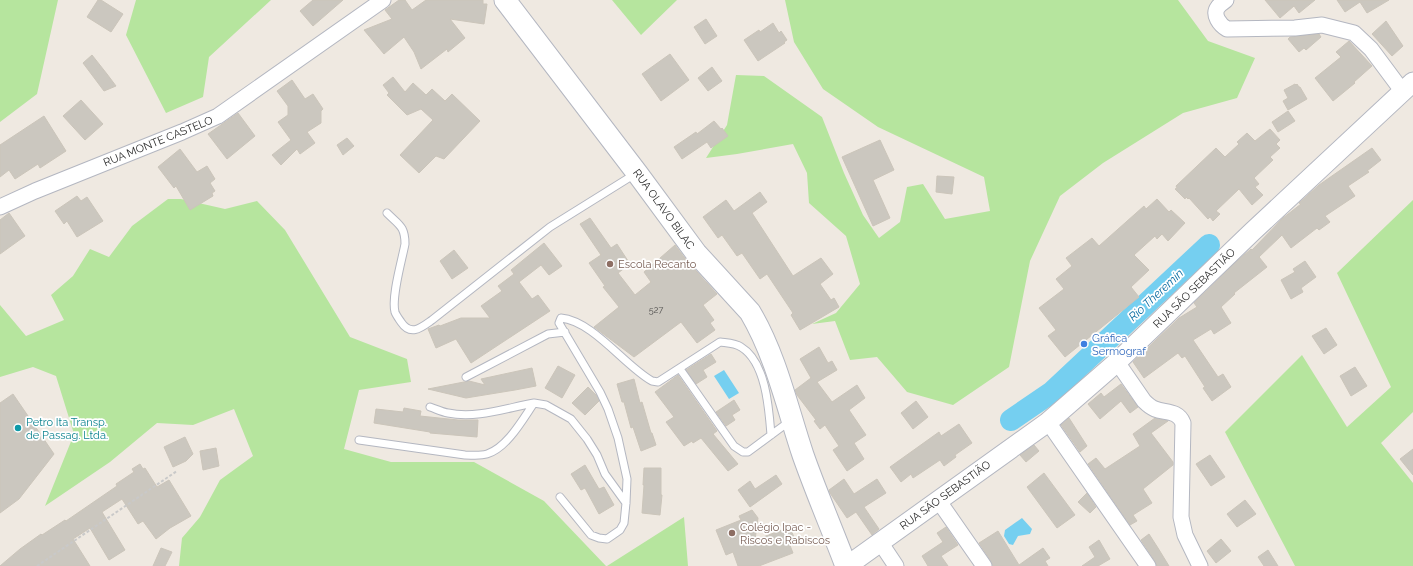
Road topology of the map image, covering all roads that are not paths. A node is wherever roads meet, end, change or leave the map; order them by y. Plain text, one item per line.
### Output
1 (383, 0) edge
2 (505, 0) edge
3 (1226, 0) edge
4 (1408, 87) edge
5 (637, 173) junction
6 (0, 207) edge
7 (387, 213) dead end
8 (565, 332) junction
9 (1117, 362) junction
10 (680, 369) junction
11 (466, 377) dead end
12 (534, 403) junction
13 (430, 407) dead end
14 (792, 420) junction
15 (1048, 422) junction
16 (771, 435) junction
17 (359, 440) dead end
18 (560, 496) dead end
19 (938, 500) junction
20 (626, 503) junction
21 (880, 542) junction
22 (847, 566) edge
23 (896, 566) edge
24 (984, 566) edge
25 (1148, 566) edge
26 (1200, 566) edge

1 - 6 street, RUA MONTE CASTELO
2 - 5 main road, RUA OLAVO BILAC
3 - 4 street
4 - 9 street, RUA SÃO SEBASTIÃO
5 - 7 lane
5 - 14 main road, RUA OLAVO BILAC
8 - 10 lane
8 - 11 lane
8 - 20 lane
9 - 15 street, RUA SÃO SEBASTIÃO
9 - 26 street
10 - 16 lane
10 - 16 lane
12 - 13 lane
12 - 17 lane
12 - 20 lane
14 - 16 lane
14 - 22 main road, RUA OLAVO BILAC
15 - 19 street, RUA SÃO SEBASTIÃO
15 - 25 street
18 - 20 lane
19 - 21 street, RUA SÃO SEBASTIÃO
19 - 24 street
21 - 22 street, RUA SÃO SEBASTIÃO
21 - 23 street

